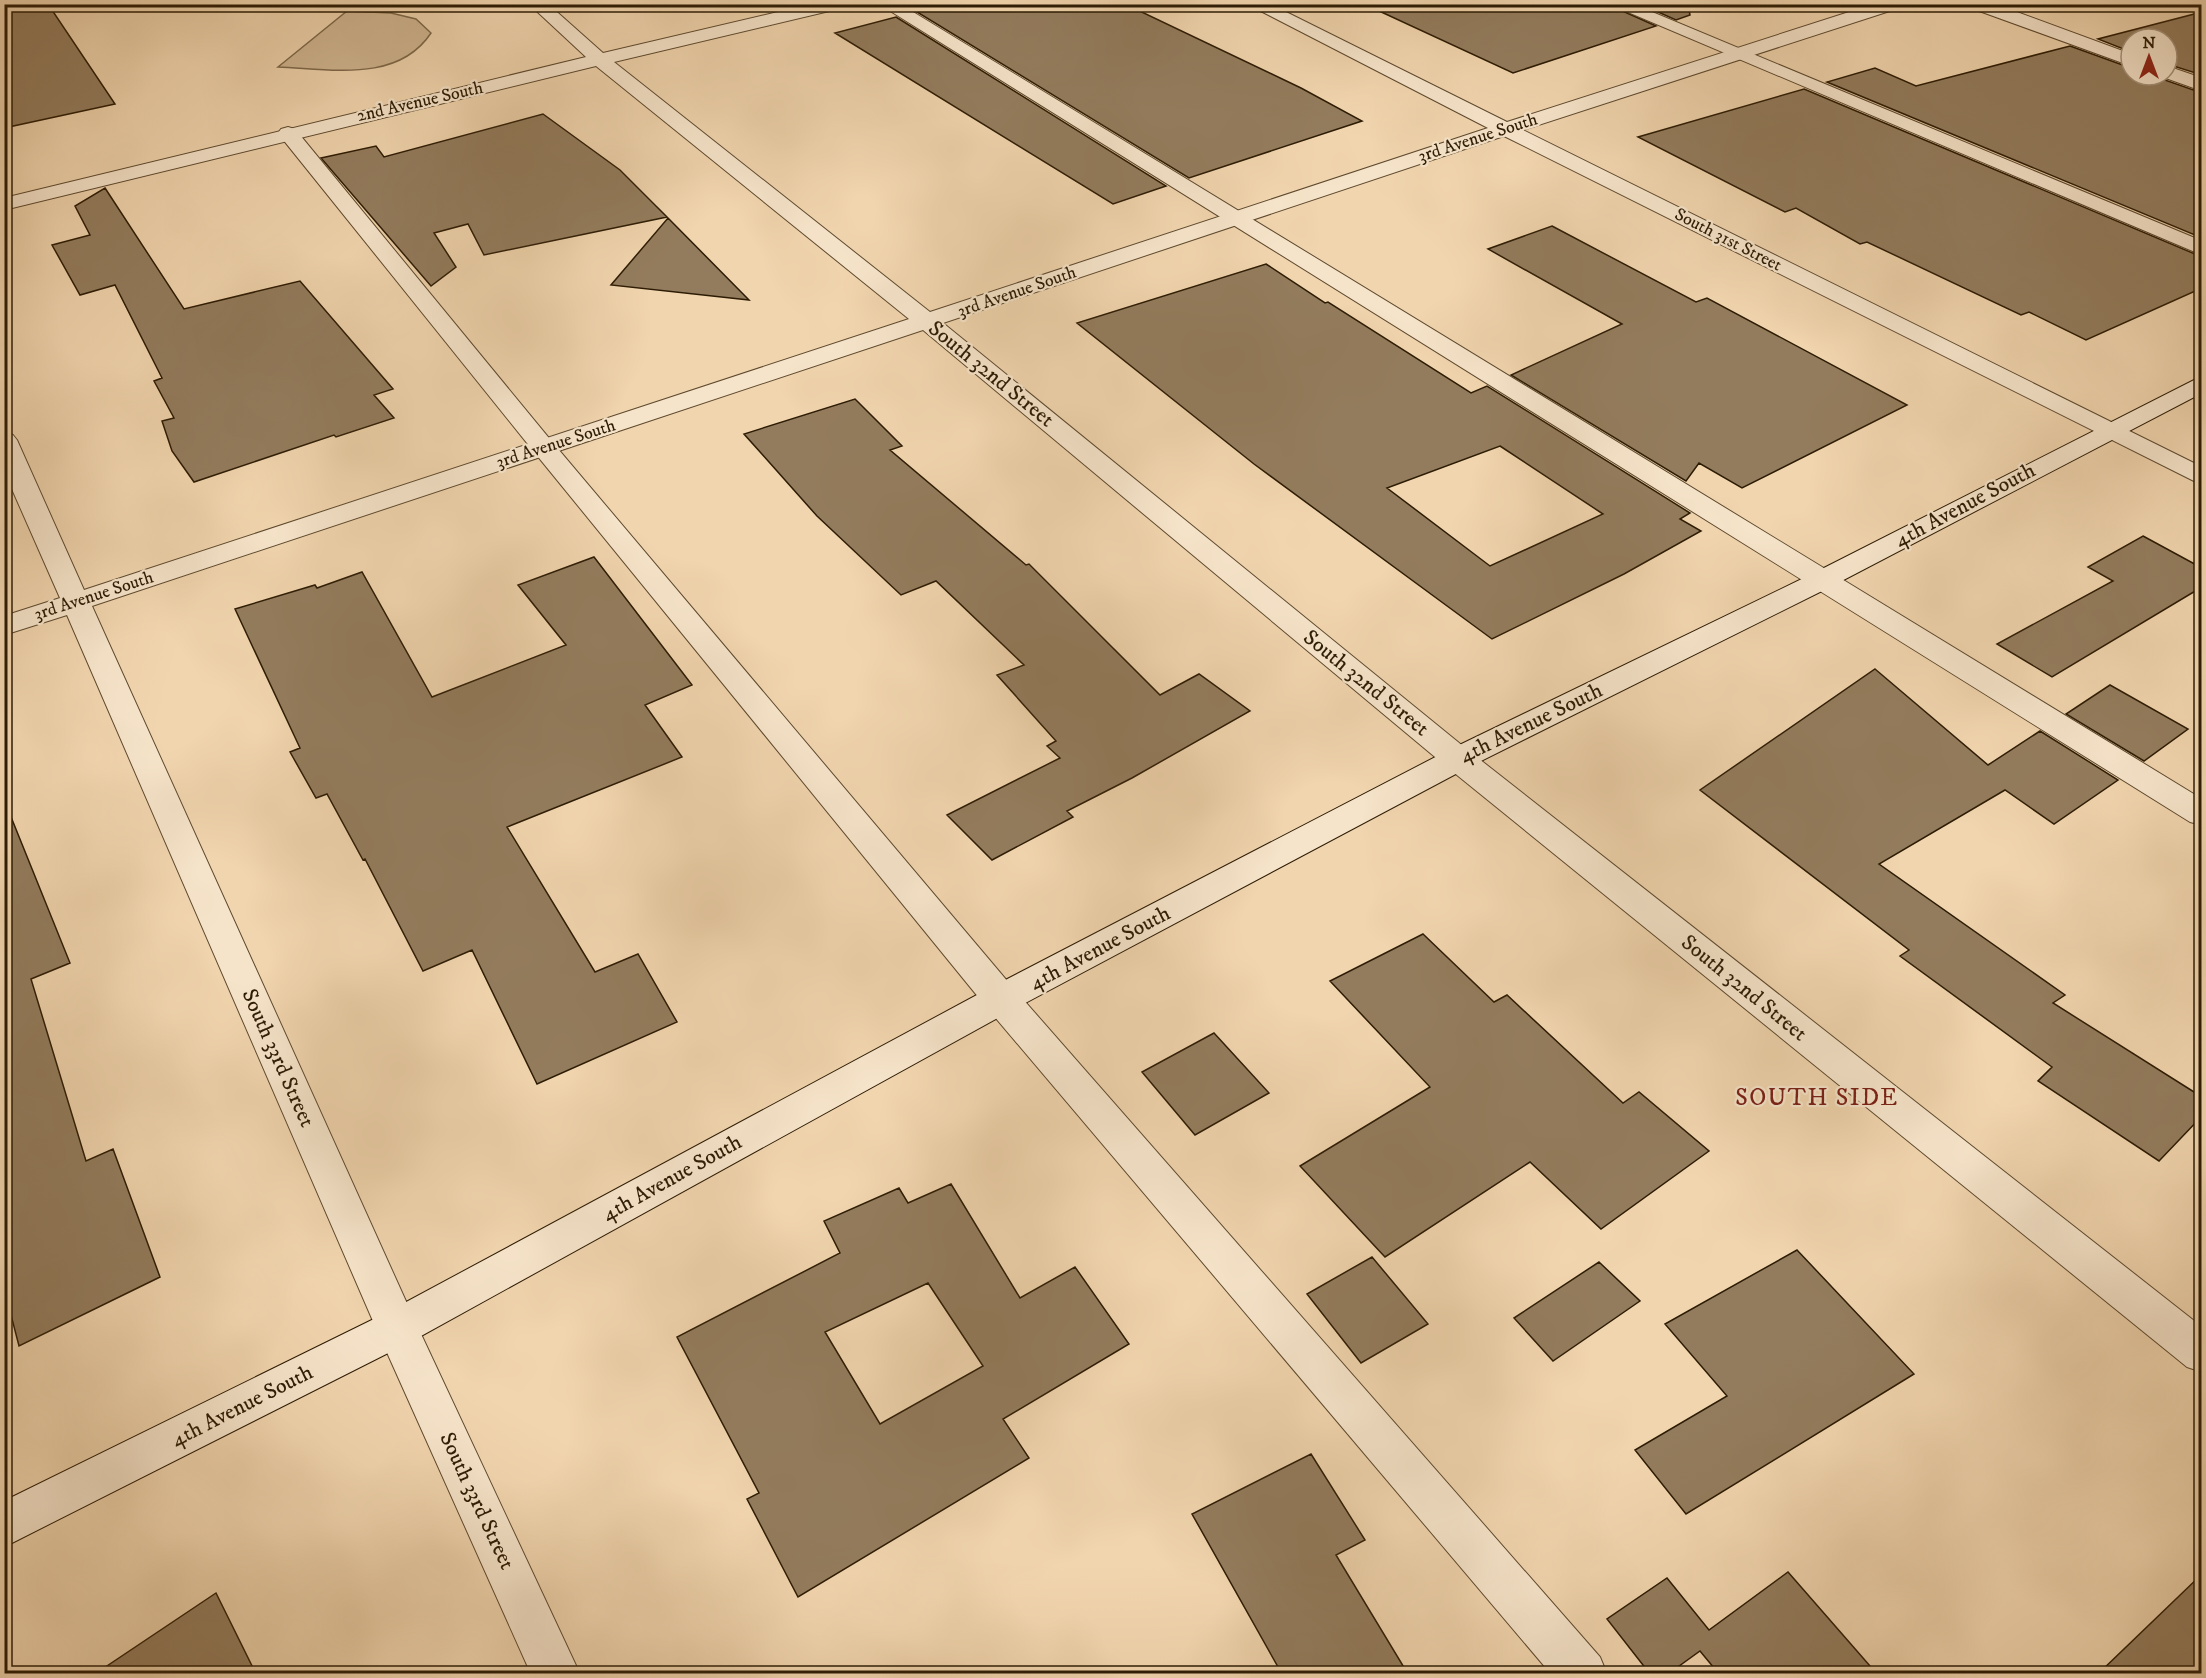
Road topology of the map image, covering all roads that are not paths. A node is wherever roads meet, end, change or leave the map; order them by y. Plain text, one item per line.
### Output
1 (537, 4) edge
2 (836, 4) edge
3 (887, 4) edge
4 (1254, 4) edge
5 (1617, 4) edge
6 (1893, 4) edge
7 (1977, 4) edge
8 (1737, 54) junction
9 (2119, 56) edge
10 (599, 59) junction
11 (2179, 76) edge
12 (2202, 85) edge
13 (1506, 129) junction
14 (288, 133) junction
15 (4, 204) edge
16 (1236, 218) junction
17 (2202, 249) edge
18 (928, 322) junction
19 (2202, 383) edge
20 (2107, 430) junction
21 (4, 440) edge
22 (544, 448) junction
23 (2202, 477) edge
24 (1822, 579) junction
25 (76, 602) junction
26 (4, 626) edge
27 (1458, 759) junction
28 (2202, 814) edge
29 (1001, 999) junction
30 (397, 1328) junction
31 (2202, 1353) edge
32 (4, 1525) edge
33 (556, 1674) edge
34 (1583, 1674) edge

1 - 10 street, South 32nd Street
2 - 10 street, 2nd Avenue South
3 - 16 street
4 - 13 street, South 31st Street
5 - 8 street
6 - 8 street, 3rd Avenue South
7 - 9 street
8 - 13 street, 3rd Avenue South
8 - 17 street
10 - 14 street, 2nd Avenue South
10 - 18 street, South 32nd Street
11 - 12 street
13 - 16 street, 3rd Avenue South
13 - 20 street, South 31st Street
14 - 15 street, 2nd Avenue South
14 - 22 street
16 - 18 street, 3rd Avenue South
16 - 24 street
18 - 22 street, 3rd Avenue South
18 - 27 street, South 32nd Street
19 - 20 street, 4th Avenue South
20 - 23 street, South 31st Street
20 - 24 street, 4th Avenue South
21 - 25 street, South 33rd Street
22 - 25 street, 3rd Avenue South
22 - 29 street
24 - 27 street, 4th Avenue South
24 - 28 street
25 - 26 street, 3rd Avenue South
25 - 30 street, South 33rd Street
27 - 29 street, 4th Avenue South
27 - 31 street, South 32nd Street
29 - 30 street, 4th Avenue South
29 - 34 street
30 - 32 street, 4th Avenue South
30 - 33 street, South 33rd Street

